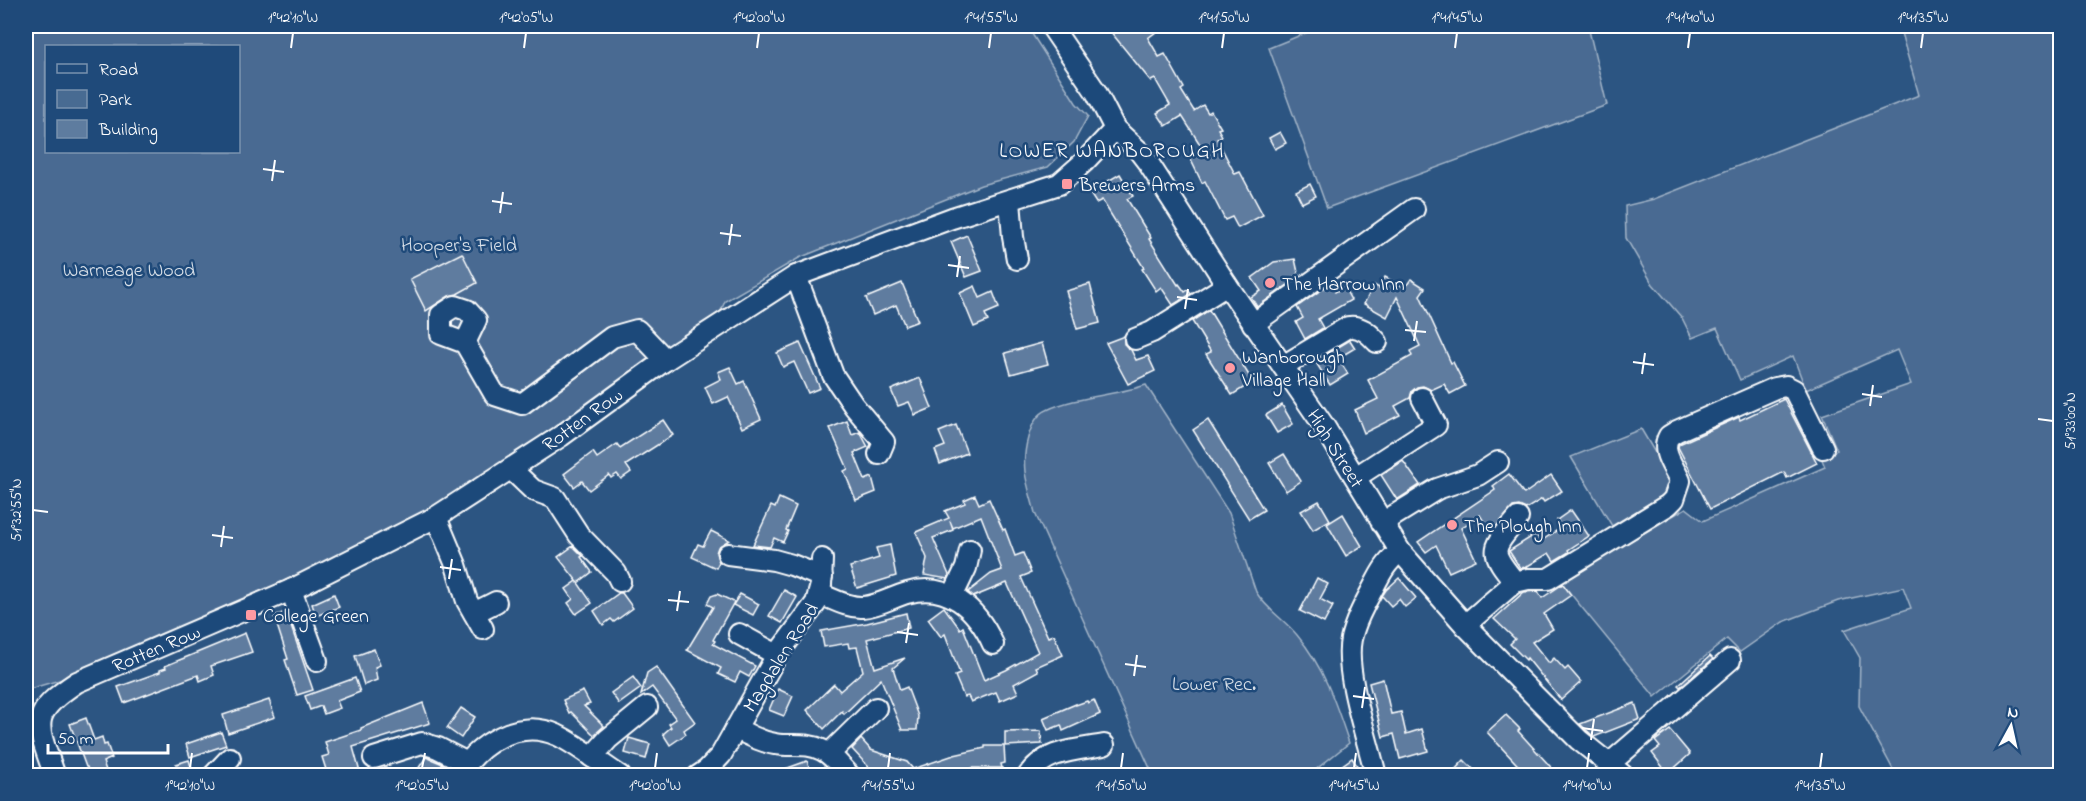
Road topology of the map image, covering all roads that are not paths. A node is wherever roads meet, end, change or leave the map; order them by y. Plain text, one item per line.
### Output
1 (1051, 26) edge
2 (1115, 129) junction
3 (1010, 201) junction
4 (1414, 209) dead end
5 (1017, 259) dead end
6 (796, 276) junction
7 (1227, 285) junction
8 (1253, 324) junction
9 (1135, 339) dead end
10 (1377, 342) dead end
11 (465, 343) dead end
12 (664, 361) junction
13 (1283, 366) junction
14 (1422, 398) dead end
15 (1823, 448) dead end
16 (879, 454) dead end
17 (1498, 462) dead end
18 (511, 468) junction
19 (1356, 477) junction
20 (436, 517) junction
21 (1518, 518) dead end
22 (1382, 523) junction
23 (970, 550) dead end
24 (1400, 551) junction
25 (728, 554) dead end
26 (821, 577) junction
27 (620, 581) dead end
28 (1515, 582) junction
29 (291, 590) junction
30 (953, 596) junction
31 (496, 602) dead end
32 (1465, 625) junction
33 (739, 634) dead end
34 (993, 644) dead end
35 (777, 655) junction
36 (1730, 660) dead end
37 (317, 662) dead end
38 (647, 706) dead end
39 (876, 708) dead end
40 (736, 728) junction
41 (1104, 745) dead end
42 (829, 754) junction
43 (592, 757) junction
44 (230, 758) dead end
45 (374, 758) dead end
46 (463, 770) edge
47 (1613, 771) edge
48 (55, 776) edge
49 (213, 776) edge
50 (620, 776) edge
51 (698, 776) edge
52 (850, 776) edge
53 (1028, 776) edge
54 (1376, 776) edge

1 - 2 street, High Street
2 - 3 street, Rotten Row
2 - 7 street, High Street
3 - 5 street
3 - 6 street, Rotten Row
4 - 8 street
6 - 12 street, Rotten Row
6 - 16 street
7 - 8 street, High Street
7 - 9 street
8 - 13 street, High Street
10 - 13 street
11 - 12 street
12 - 18 street, Rotten Row
13 - 19 street, High Street
14 - 19 street
15 - 28 street
17 - 22 street
18 - 20 street, Rotten Row
18 - 27 street
19 - 22 street, High Street
20 - 29 street, Rotten Row
20 - 31 street
21 - 28 street
22 - 24 street, High Street
23 - 30 street
24 - 32 street, High Street
24 - 54 street
25 - 26 street
26 - 30 street
26 - 35 street, Magdalen Road
28 - 32 street
29 - 37 street
29 - 48 street, Rotten Row
30 - 34 street
32 - 47 street, High Street
33 - 35 street
35 - 40 street, Magdalen Road
36 - 47 street
38 - 43 street
39 - 42 street
40 - 42 street
40 - 51 street, Magdalen Road
41 - 53 street
42 - 52 street
43 - 46 street
43 - 50 street
44 - 49 street
45 - 46 street

